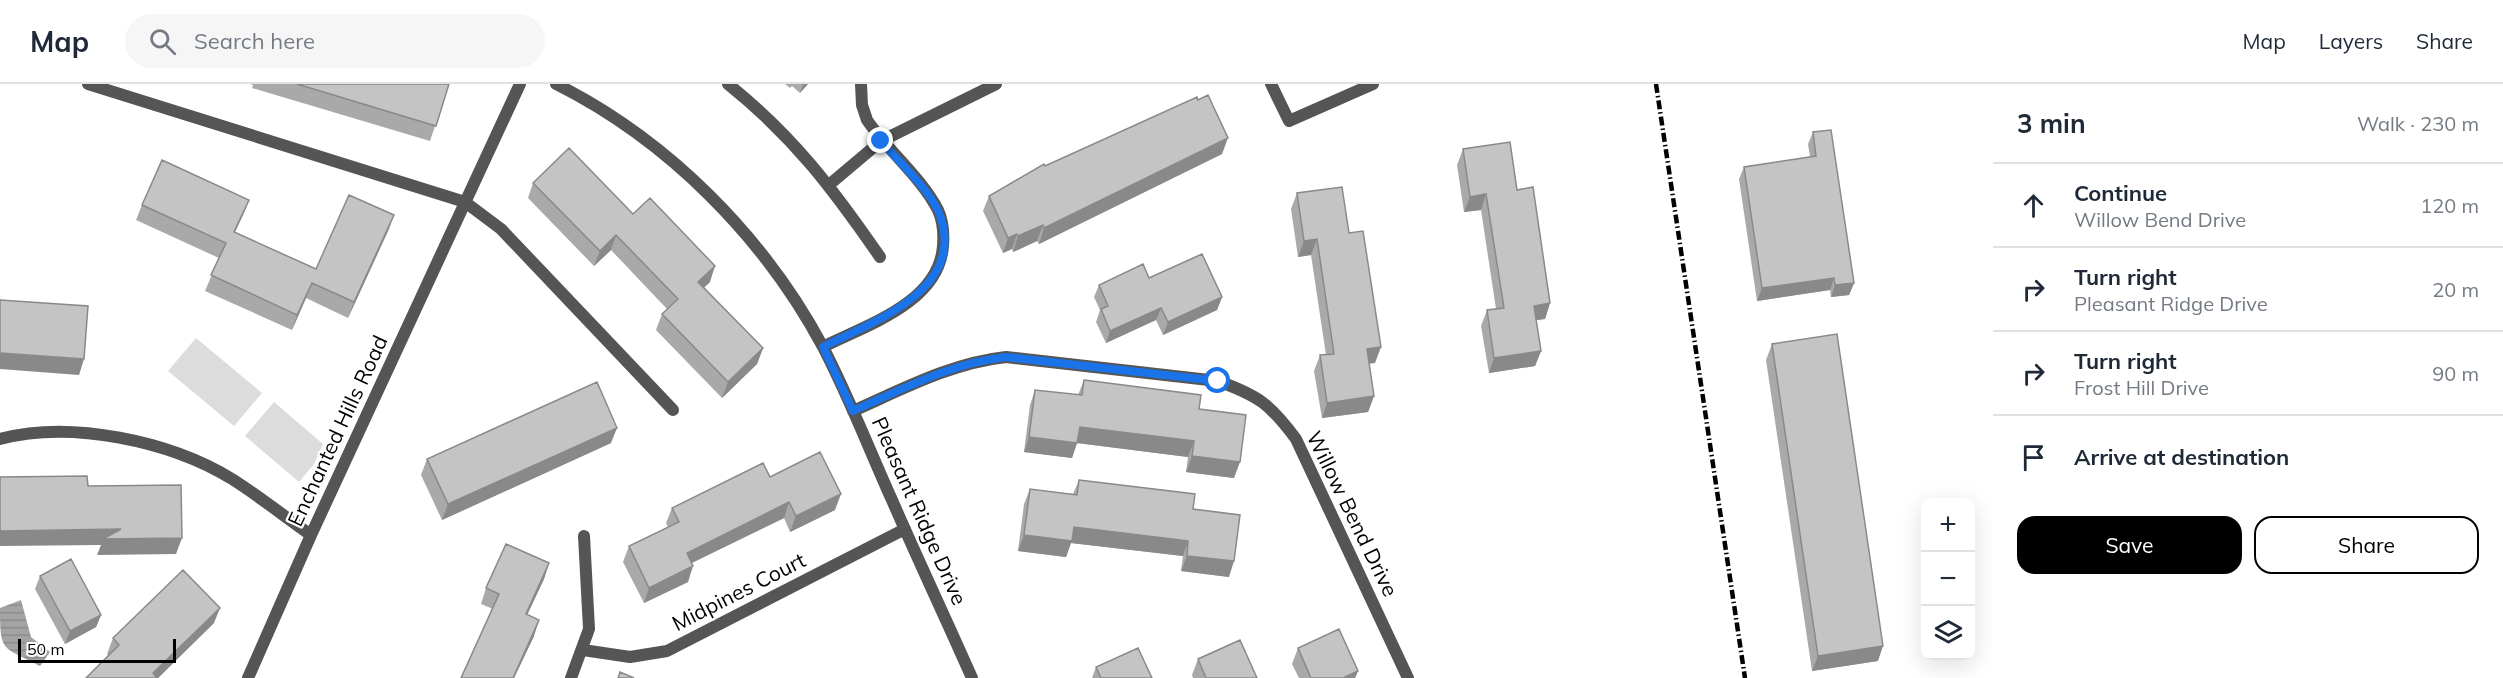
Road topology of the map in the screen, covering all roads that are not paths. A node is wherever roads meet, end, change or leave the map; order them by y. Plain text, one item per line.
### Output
1 (88, 84) edge
2 (520, 84) edge
3 (556, 84) edge
4 (728, 84) edge
5 (861, 84) edge
6 (996, 84) edge
7 (1271, 84) edge
8 (1373, 84) edge
9 (881, 141) junction
10 (830, 184) junction
11 (465, 202) junction
12 (880, 257) dead end
13 (823, 347) junction
14 (673, 410) dead end
15 (853, 411) junction
16 (0, 439) edge
17 (904, 529) junction
18 (311, 535) junction
19 (584, 536) dead end
20 (583, 650) junction
21 (248, 678) edge
22 (571, 678) edge
23 (972, 678) edge
24 (1408, 678) edge

1 - 11 street
2 - 11 street, Enchanted Hills Road
3 - 13 street, Pleasant Ridge Drive
4 - 10 street
5 - 9 street
6 - 9 street
7 - 8 street
9 - 10 street
9 - 13 street
10 - 12 street
11 - 14 street
11 - 18 street, Enchanted Hills Road
13 - 15 street, Pleasant Ridge Drive
15 - 17 street, Pleasant Ridge Drive
15 - 24 street, Willow Bend Drive
16 - 18 street
17 - 20 street, Midpines Court
17 - 23 street, Pleasant Ridge Drive
18 - 21 street, Enchanted Hills Road
19 - 20 street
20 - 22 street

